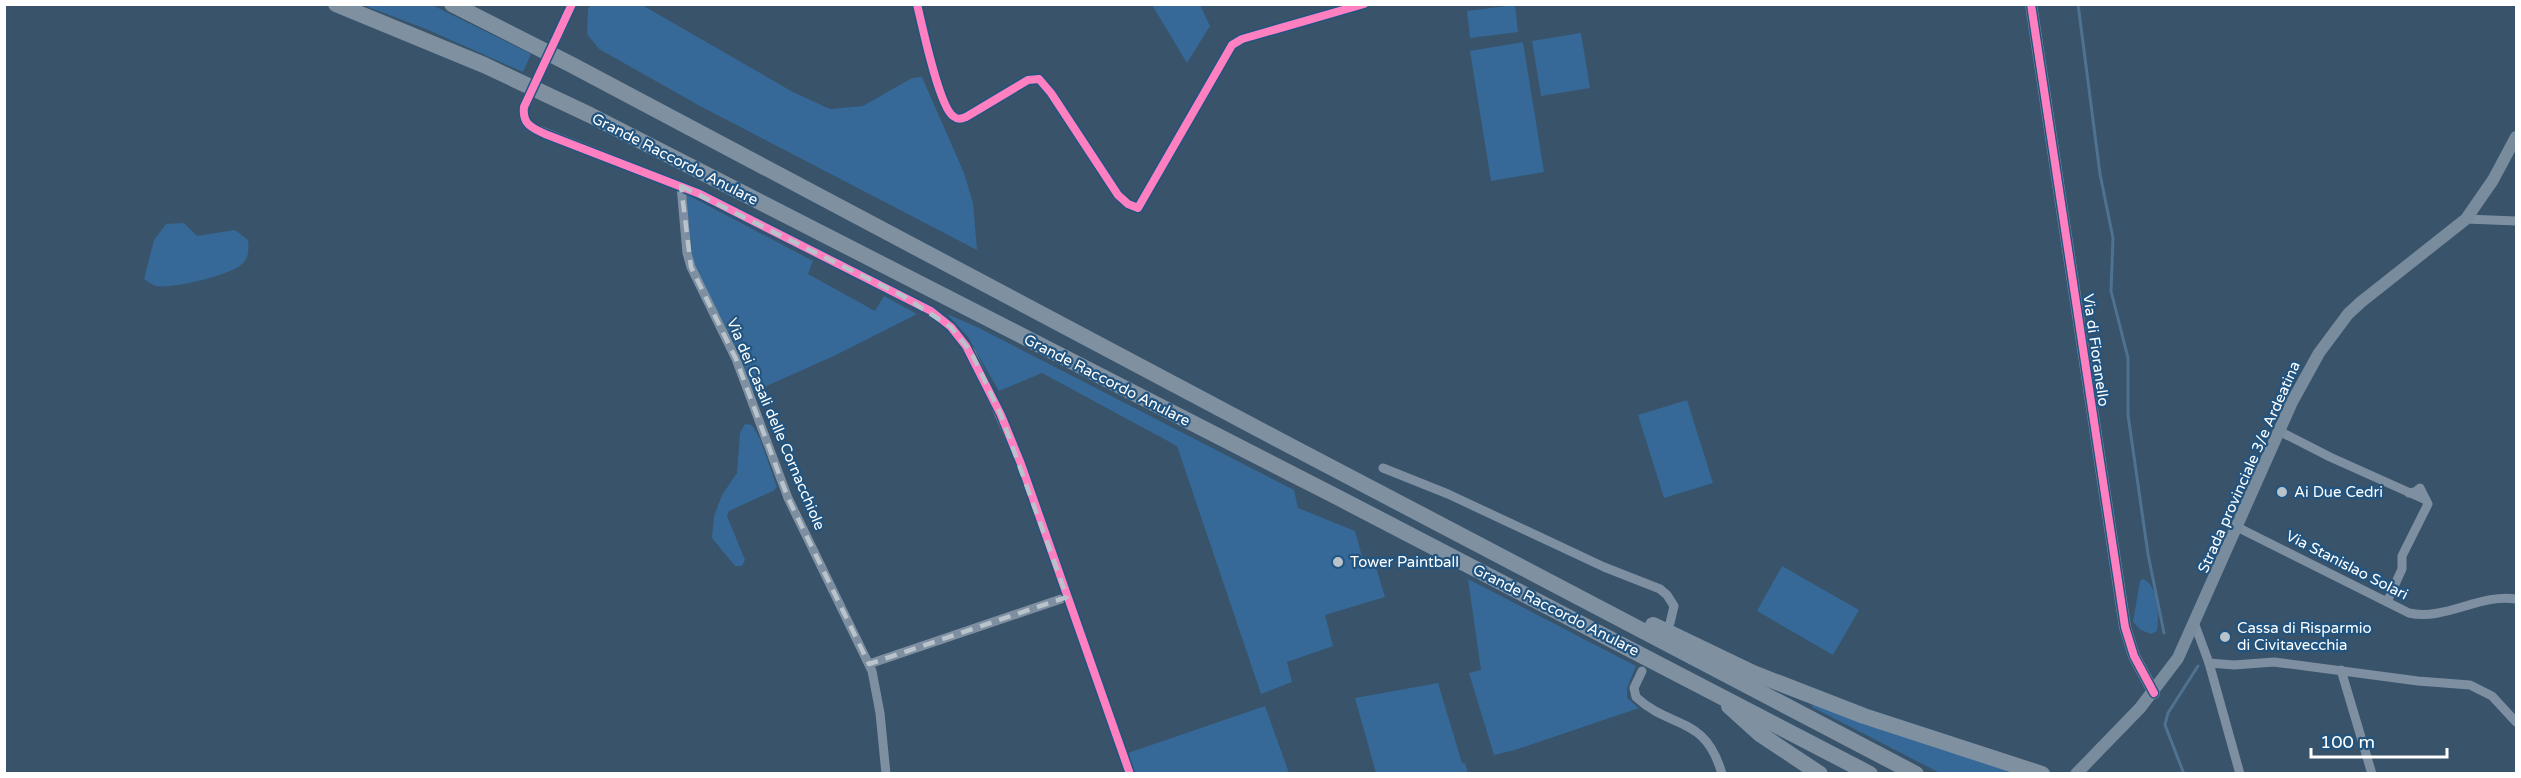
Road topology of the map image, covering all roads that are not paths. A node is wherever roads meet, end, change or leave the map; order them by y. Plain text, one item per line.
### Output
1 (336, 4) edge
2 (452, 4) edge
3 (572, 4) edge
4 (917, 4) edge
5 (1364, 4) edge
6 (2031, 4) edge
7 (558, 36) dead end
8 (547, 57) dead end
9 (538, 76) dead end
10 (528, 98) dead end
11 (2517, 137) edge
12 (681, 186) junction
13 (2466, 219) junction
14 (2517, 221) edge
15 (2279, 431) junction
16 (1383, 468) dead end
17 (2237, 527) junction
18 (1067, 597) junction
19 (2517, 599) edge
20 (1587, 602) junction
21 (2387, 602) junction
22 (1670, 623) dead end
23 (2195, 625) junction
24 (2209, 663) junction
25 (869, 664) junction
26 (2341, 670) junction
27 (1642, 671) dead end
28 (2154, 693) junction
29 (1717, 694) junction
30 (2517, 722) edge
31 (886, 774) edge
32 (1130, 774) edge
33 (1722, 774) edge
34 (1820, 774) edge
35 (1870, 774) edge
36 (1916, 774) edge
37 (2042, 774) edge
38 (2076, 774) edge
39 (2240, 774) edge
40 (2372, 774) edge

1 - 29 highway, Grande Raccordo Anulare
2 - 20 highway, Grande Raccordo Anulare
3 - 7 street
4 - 5 street
6 - 28 main road, Via di Fioranello
8 - 9 street
10 - 12 street
11 - 13 main road, Strada provinciale 3/e Ardeatina
12 - 18 street
12 - 25 street, Via dei Casali delle Cornacchiole
13 - 14 street
13 - 15 main road, Strada provinciale 3/e Ardeatina
15 - 17 main road, Strada provinciale 3/e Ardeatina
15 - 21 street
16 - 22 street
17 - 21 street, Via Stanislao Solari
17 - 23 main road, Strada provinciale 3/e Ardeatina
18 - 25 street
18 - 32 street
19 - 21 street, Via Stanislao Solari
20 - 36 highway, Grande Raccordo Anulare
20 - 37 highway
23 - 24 street
23 - 28 main road, Strada provinciale 3/e Ardeatina
24 - 26 street
24 - 39 street
25 - 31 street, Via dei Casali delle Cornacchiole
26 - 30 street
26 - 40 street
27 - 33 street
28 - 38 main road, Strada provinciale 3/e Ardeatina
29 - 34 highway
29 - 35 highway, Grande Raccordo Anulare

